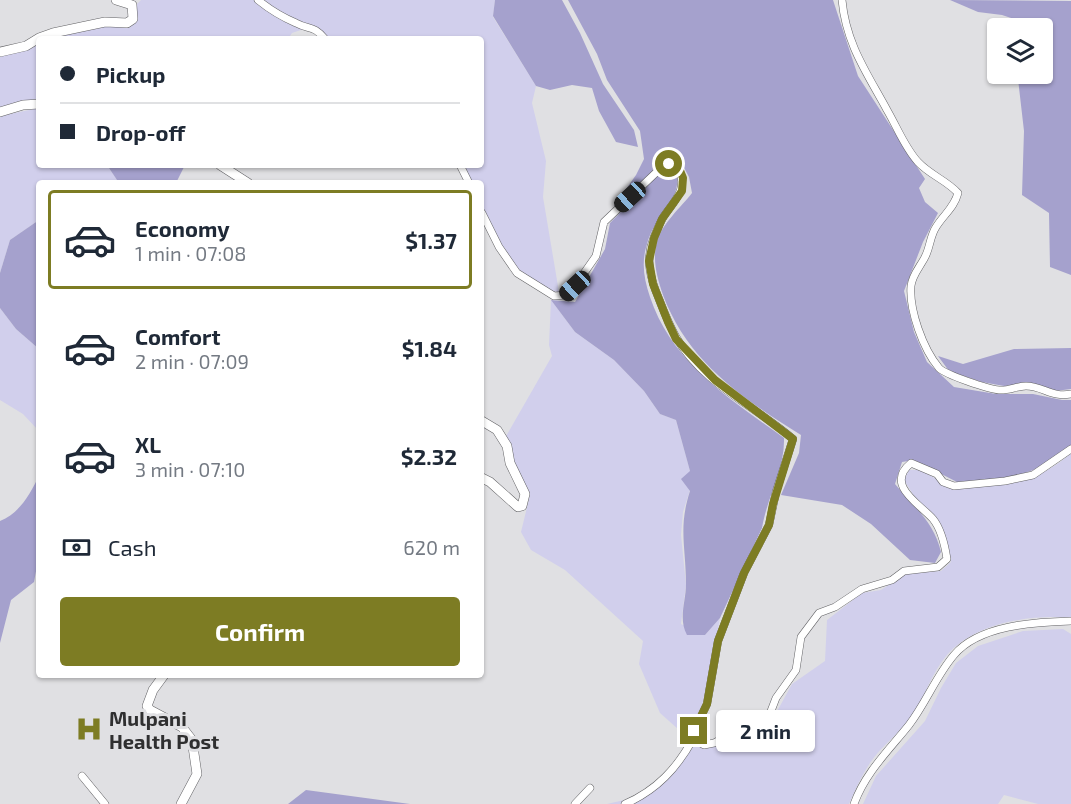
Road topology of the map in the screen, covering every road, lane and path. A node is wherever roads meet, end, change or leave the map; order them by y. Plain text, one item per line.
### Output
1 (116, 0) edge
2 (258, 0) edge
3 (842, 0) edge
4 (134, 3) edge
5 (46, 36) edge
6 (323, 36) edge
7 (36, 40) edge
8 (0, 52) edge
9 (36, 104) edge
10 (0, 112) edge
11 (225, 168) edge
12 (243, 180) edge
13 (484, 217) edge
14 (1071, 394) edge
15 (484, 422) edge
16 (1071, 449) edge
17 (484, 479) edge
18 (1071, 621) edge
19 (162, 678) edge
20 (693, 739) junction
21 (82, 776) dead end
22 (590, 788) dead end
23 (105, 804) edge
24 (181, 804) edge
25 (575, 804) edge
26 (625, 804) edge
27 (854, 804) edge

1 - 4 street
2 - 6 street
3 - 14 street
4 - 5 street
7 - 8 street
9 - 10 street
11 - 12 street
13 - 20 street
15 - 17 street
16 - 20 street
18 - 27 street
19 - 24 street
20 - 26 street
21 - 23 street
22 - 25 street

